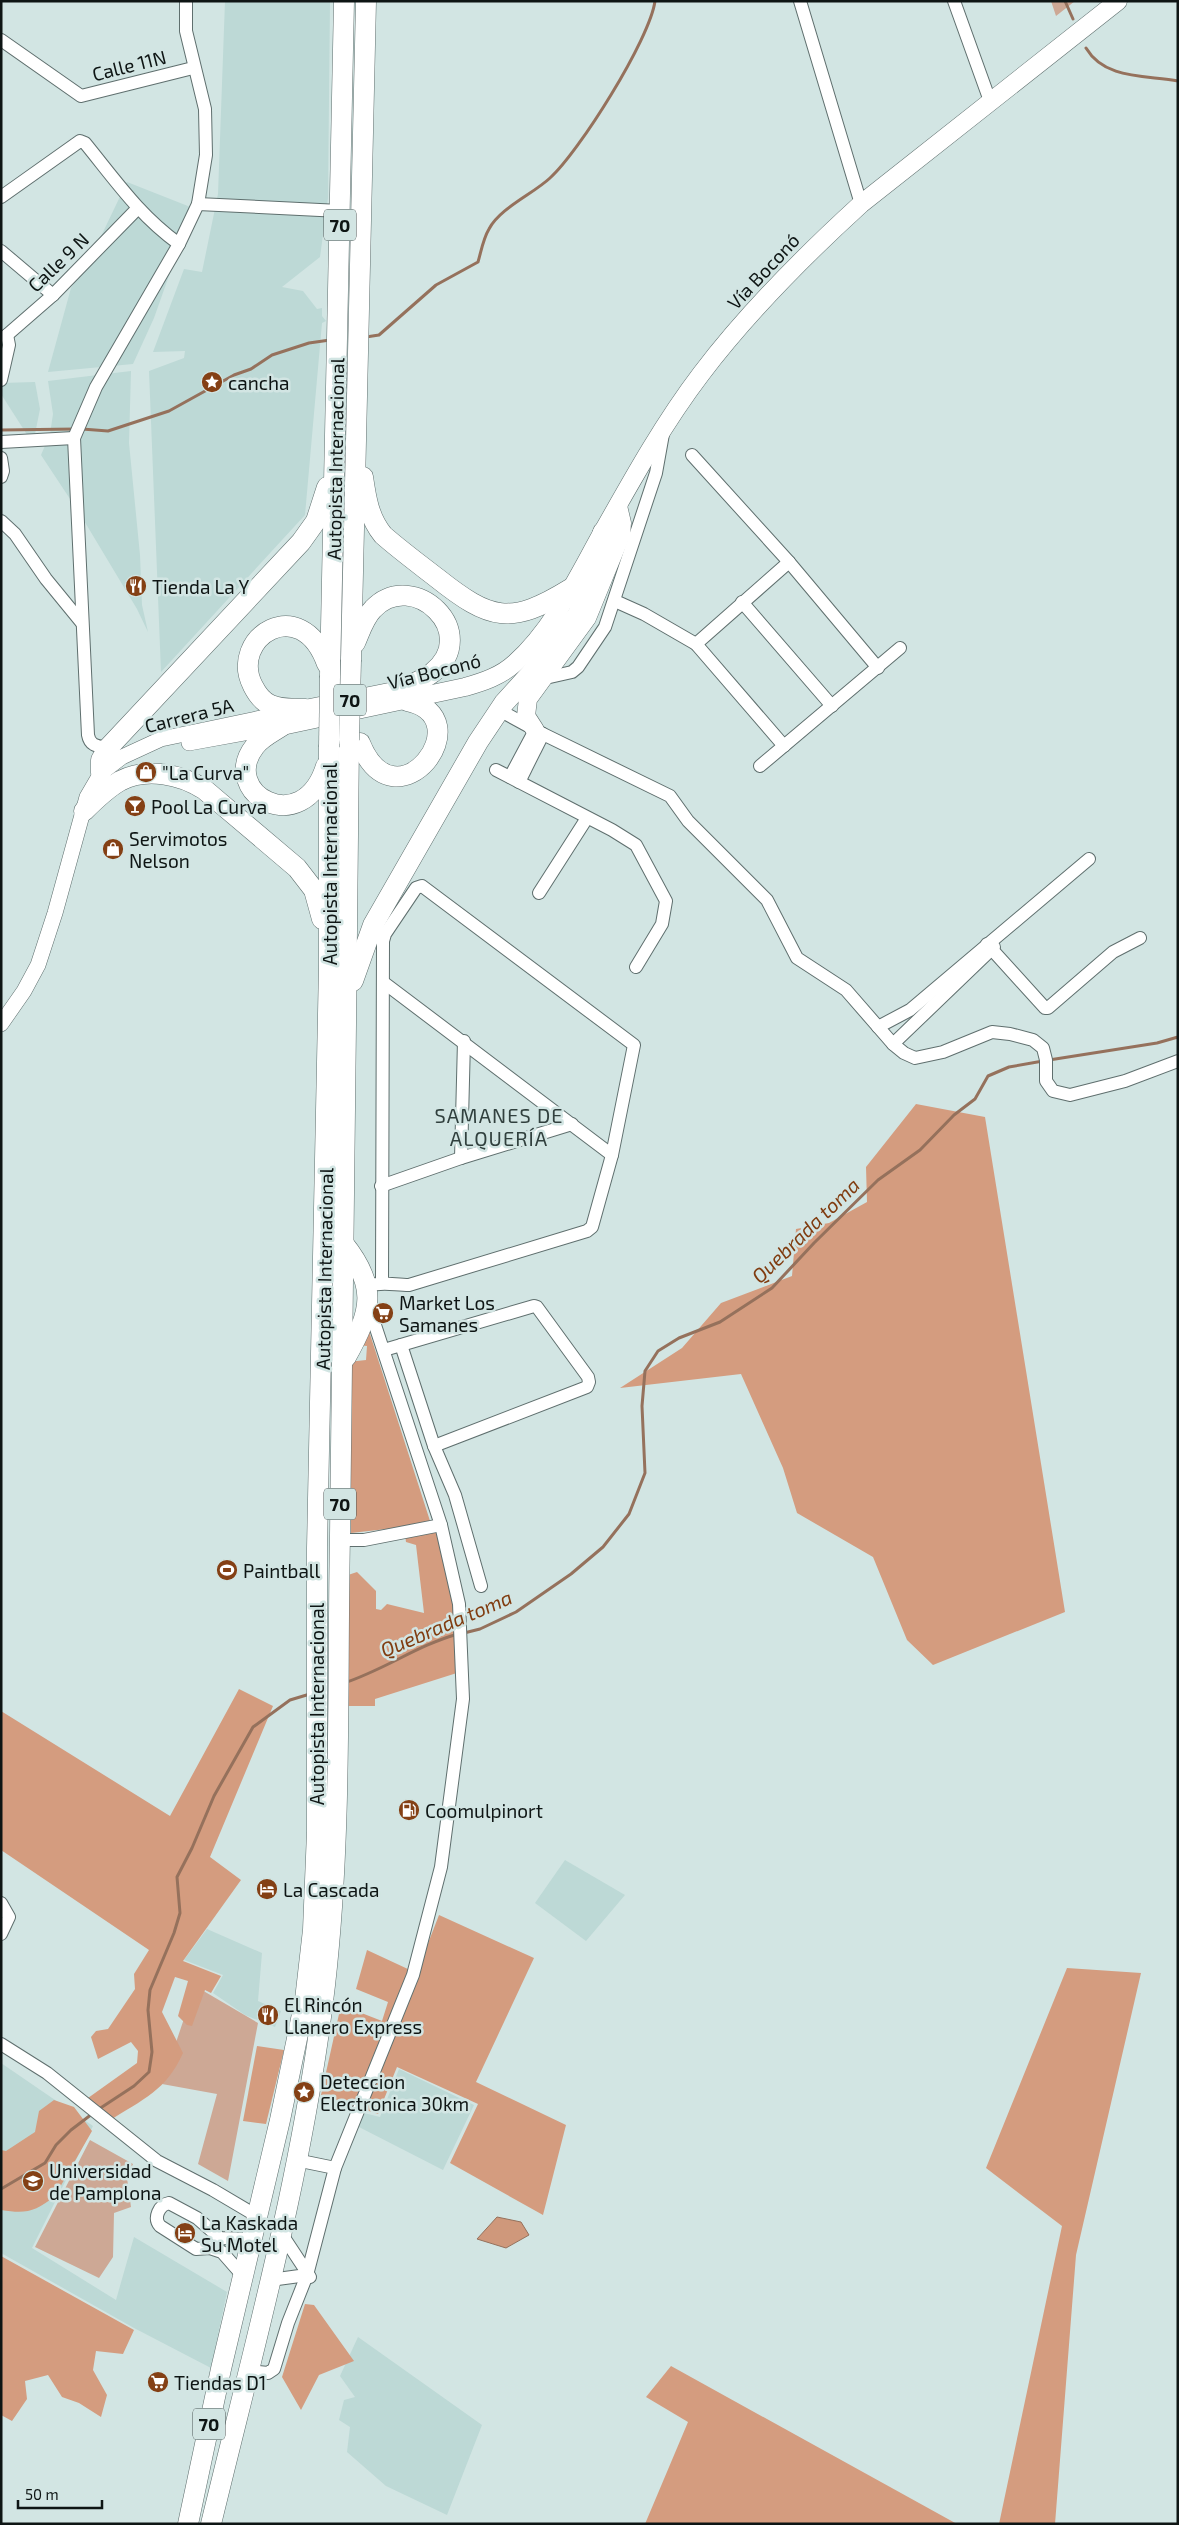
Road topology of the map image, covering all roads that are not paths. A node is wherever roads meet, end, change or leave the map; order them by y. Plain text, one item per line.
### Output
1 (186, 1) edge
2 (344, 1) edge
3 (366, 1) edge
4 (800, 1) edge
5 (954, 1) edge
6 (1118, 1) edge
7 (1, 40) edge
8 (193, 68) junction
9 (990, 101) junction
10 (1, 197) edge
11 (198, 204) junction
12 (861, 204) junction
13 (137, 208) junction
14 (340, 211) junction
15 (179, 244) junction
16 (1, 251) edge
17 (53, 295) junction
18 (4, 335) edge
19 (1, 380) edge
20 (355, 416) junction
21 (665, 426) junction
22 (74, 438) junction
23 (1, 442) edge
24 (335, 448) junction
25 (692, 455) dead end
26 (1, 458) edge
27 (1, 476) edge
28 (618, 506) junction
29 (1, 521) edge
30 (603, 532) junction
31 (789, 562) junction
32 (570, 589) junction
33 (615, 601) junction
34 (742, 602) junction
35 (82, 623) junction
36 (583, 625) junction
37 (600, 637) junction
38 (696, 644) junction
39 (900, 648) dead end
40 (351, 656) junction
41 (878, 668) junction
42 (330, 673) junction
43 (541, 679) junction
44 (404, 695) junction
45 (832, 706) junction
46 (306, 709) junction
47 (499, 710) junction
48 (282, 726) junction
49 (539, 732) junction
50 (355, 742) junction
51 (784, 746) junction
52 (108, 748) junction
53 (329, 750) junction
54 (760, 766) dead end
55 (496, 770) dead end
56 (101, 773) junction
57 (514, 779) junction
58 (84, 811) junction
59 (587, 818) junction
60 (1089, 859) dead end
61 (539, 893) dead end
62 (1140, 938) dead end
63 (990, 947) junction
64 (329, 965) junction
65 (636, 968) dead end
66 (383, 982) junction
67 (946, 986) junction
68 (346, 1012) junction
69 (1, 1024) edge
70 (878, 1026) junction
71 (464, 1041) junction
72 (893, 1044) junction
73 (1178, 1061) edge
74 (572, 1124) junction
75 (612, 1155) junction
76 (461, 1158) junction
77 (381, 1186) junction
78 (343, 1242) junction
79 (372, 1290) junction
80 (401, 1345) junction
81 (384, 1350) junction
82 (343, 1361) junction
83 (434, 1446) junction
84 (441, 1524) junction
85 (340, 1540) junction
86 (481, 1586) dead end
87 (1, 1902) edge
88 (1, 1934) edge
89 (1, 2044) edge
90 (296, 2160) junction
91 (335, 2168) junction
92 (257, 2216) junction
93 (281, 2233) junction
94 (215, 2234) junction
95 (252, 2239) junction
96 (210, 2248) junction
97 (243, 2276) junction
98 (311, 2278) junction
99 (270, 2280) junction
100 (248, 2371) junction
101 (188, 2524) edge
102 (211, 2524) edge

1 - 8 street
2 - 14 highway, Autopista Internacional / 70
3 - 20 highway, Autopista Internacional / 70
4 - 12 street
5 - 9 street
6 - 9 main road, Vía Boconó
7 - 8 street, Calle 11N
8 - 11 street
9 - 12 main road, Vía Boconó
10 - 13 street
11 - 14 street
11 - 15 street
12 - 21 main road, Vía Boconó
13 - 15 street
13 - 17 street, Calle 9 N
14 - 24 highway, Autopista Internacional / 70
15 - 22 street
16 - 17 street
17 - 18 street, Calle 9 N
18 - 19 street
20 - 32 highway
20 - 40 highway, Autopista Internacional / 70
21 - 28 main road, Vía Boconó
21 - 33 street
22 - 23 street
22 - 35 street
24 - 42 highway, Autopista Internacional / 70
24 - 52 highway
25 - 31 street
26 - 27 street
28 - 30 main road, Vía Boconó
28 - 36 main road
29 - 35 street
30 - 32 main road, Vía Boconó
30 - 47 highway
31 - 34 street
31 - 41 street
32 - 44 main road, Vía Boconó
33 - 37 street
33 - 38 street
34 - 38 street
34 - 45 street
35 - 52 street
36 - 37 street
36 - 43 main road
37 - 43 street
38 - 51 street
39 - 41 street
40 - 44 highway
40 - 50 highway, Autopista Internacional / 70, bridge
41 - 45 street
42 - 46 highway
42 - 53 highway, Autopista Internacional / 70, bridge
43 - 49 main road
44 - 46 main road, Vía Boconó
44 - 48 main road, Vía Boconó
44 - 50 highway
45 - 51 street
46 - 56 street, Carrera 5A
47 - 49 street
47 - 68 highway
48 - 53 highway
48 - 58 street, Carrera 5A
49 - 57 street
49 - 70 street
50 - 68 highway, Autopista Internacional / 70
51 - 54 street
52 - 56 highway
53 - 64 highway, Autopista Internacional / 70
55 - 57 street
56 - 58 street, Carrera 5A
57 - 59 street
58 - 64 highway
58 - 69 street, Carrera 5A
59 - 61 street
59 - 65 street
60 - 63 street
62 - 63 street
63 - 67 street
64 - 92 highway, Autopista Internacional / 70
66 - 71 street
66 - 75 street
66 - 77 street
67 - 70 street
67 - 72 street
68 - 78 highway, Autopista Internacional / 70
70 - 72 street
71 - 74 street
71 - 76 street
72 - 73 street
74 - 75 street
74 - 76 street
75 - 79 street
76 - 77 street
77 - 79 street
78 - 79 highway
78 - 82 highway, Autopista Internacional / 70
79 - 81 street
79 - 82 highway
80 - 81 street
80 - 83 street
80 - 83 street
81 - 84 street
82 - 85 highway, Autopista Internacional / 70
83 - 86 street
84 - 85 street
84 - 91 street
85 - 90 highway, Autopista Internacional / 70
87 - 88 street
89 - 92 street
90 - 91 street
90 - 93 highway, Autopista Internacional / 70
91 - 98 street
92 - 95 highway, Autopista Internacional / 70
93 - 98 street
93 - 99 highway, Autopista Internacional / 70
94 - 95 street
94 - 96 street
94 - 96 street
95 - 97 highway, Autopista Internacional / 70
96 - 97 street
97 - 101 highway, Autopista Internacional / 70
98 - 99 street
98 - 100 street
99 - 100 highway, Autopista Internacional / 70
100 - 102 highway, Autopista Internacional / 70

